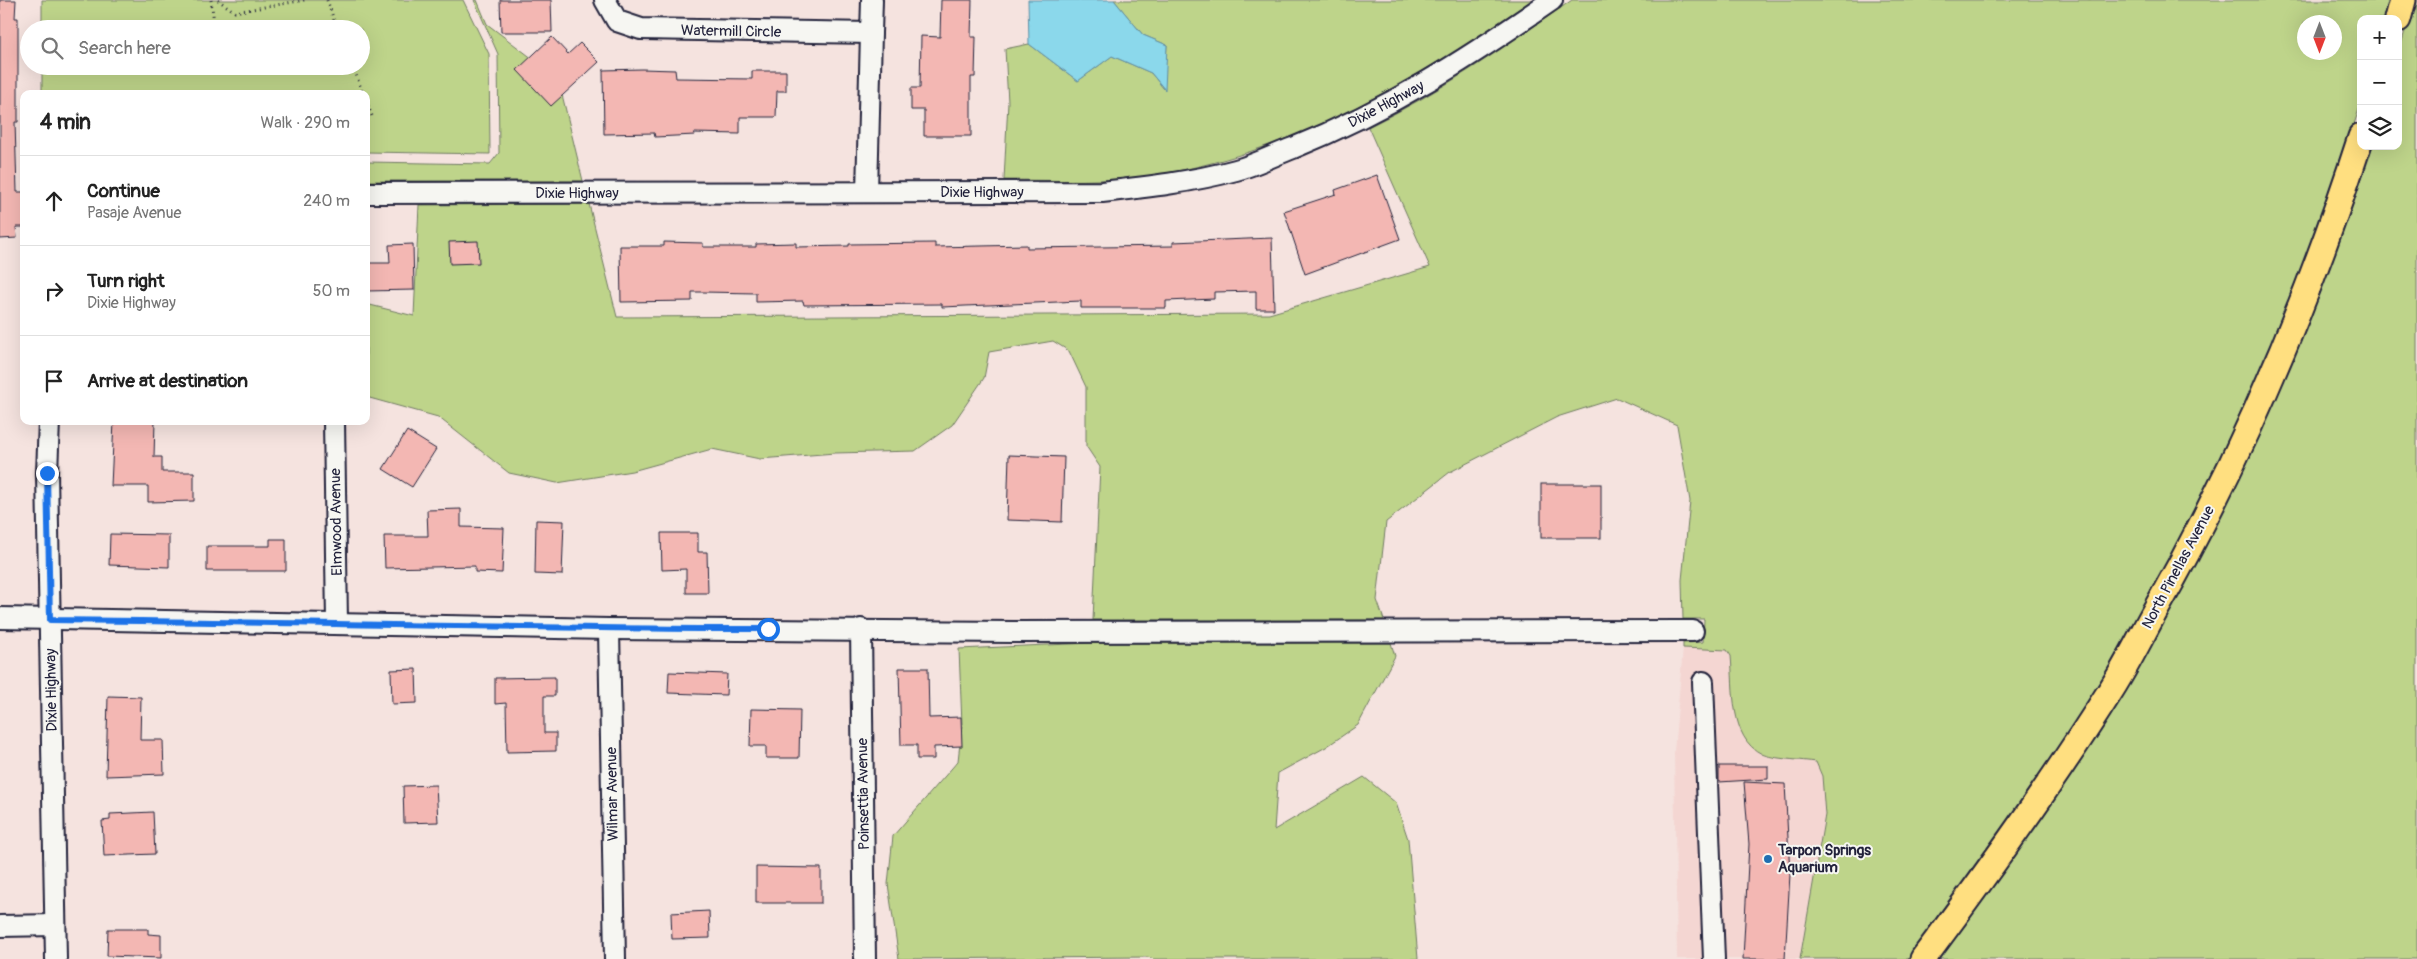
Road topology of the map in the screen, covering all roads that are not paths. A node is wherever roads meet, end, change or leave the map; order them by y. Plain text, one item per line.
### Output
1 (605, 0) edge
2 (872, 0) edge
3 (1552, 0) edge
4 (2403, 0) edge
5 (2399, 15) edge
6 (871, 33) junction
7 (2357, 148) edge
8 (867, 192) junction
9 (370, 193) edge
10 (49, 425) edge
11 (334, 425) edge
12 (0, 618) edge
13 (50, 620) junction
14 (337, 622) junction
15 (609, 629) junction
16 (861, 630) junction
17 (1693, 631) dead end
18 (1703, 682) dead end
19 (55, 925) junction
20 (0, 926) edge
21 (56, 959) edge
22 (615, 959) edge
23 (865, 959) edge
24 (1714, 959) edge
25 (1923, 959) edge

1 - 6 street, Watermill Circle
2 - 6 street
3 - 8 street, Dixie Highway
4 - 5 main road
6 - 8 street
7 - 25 main road, North Pinellas Avenue
8 - 9 street, Dixie Highway
10 - 13 street, Dixie Highway
11 - 14 street, Elmwood Avenue
12 - 13 street
13 - 14 street
13 - 19 street, Dixie Highway
14 - 15 street
15 - 16 street
15 - 22 street, Wilmar Avenue
16 - 17 street
16 - 23 street, Poinsettia Avenue
18 - 24 street
19 - 20 street
19 - 21 street, Dixie Highway

